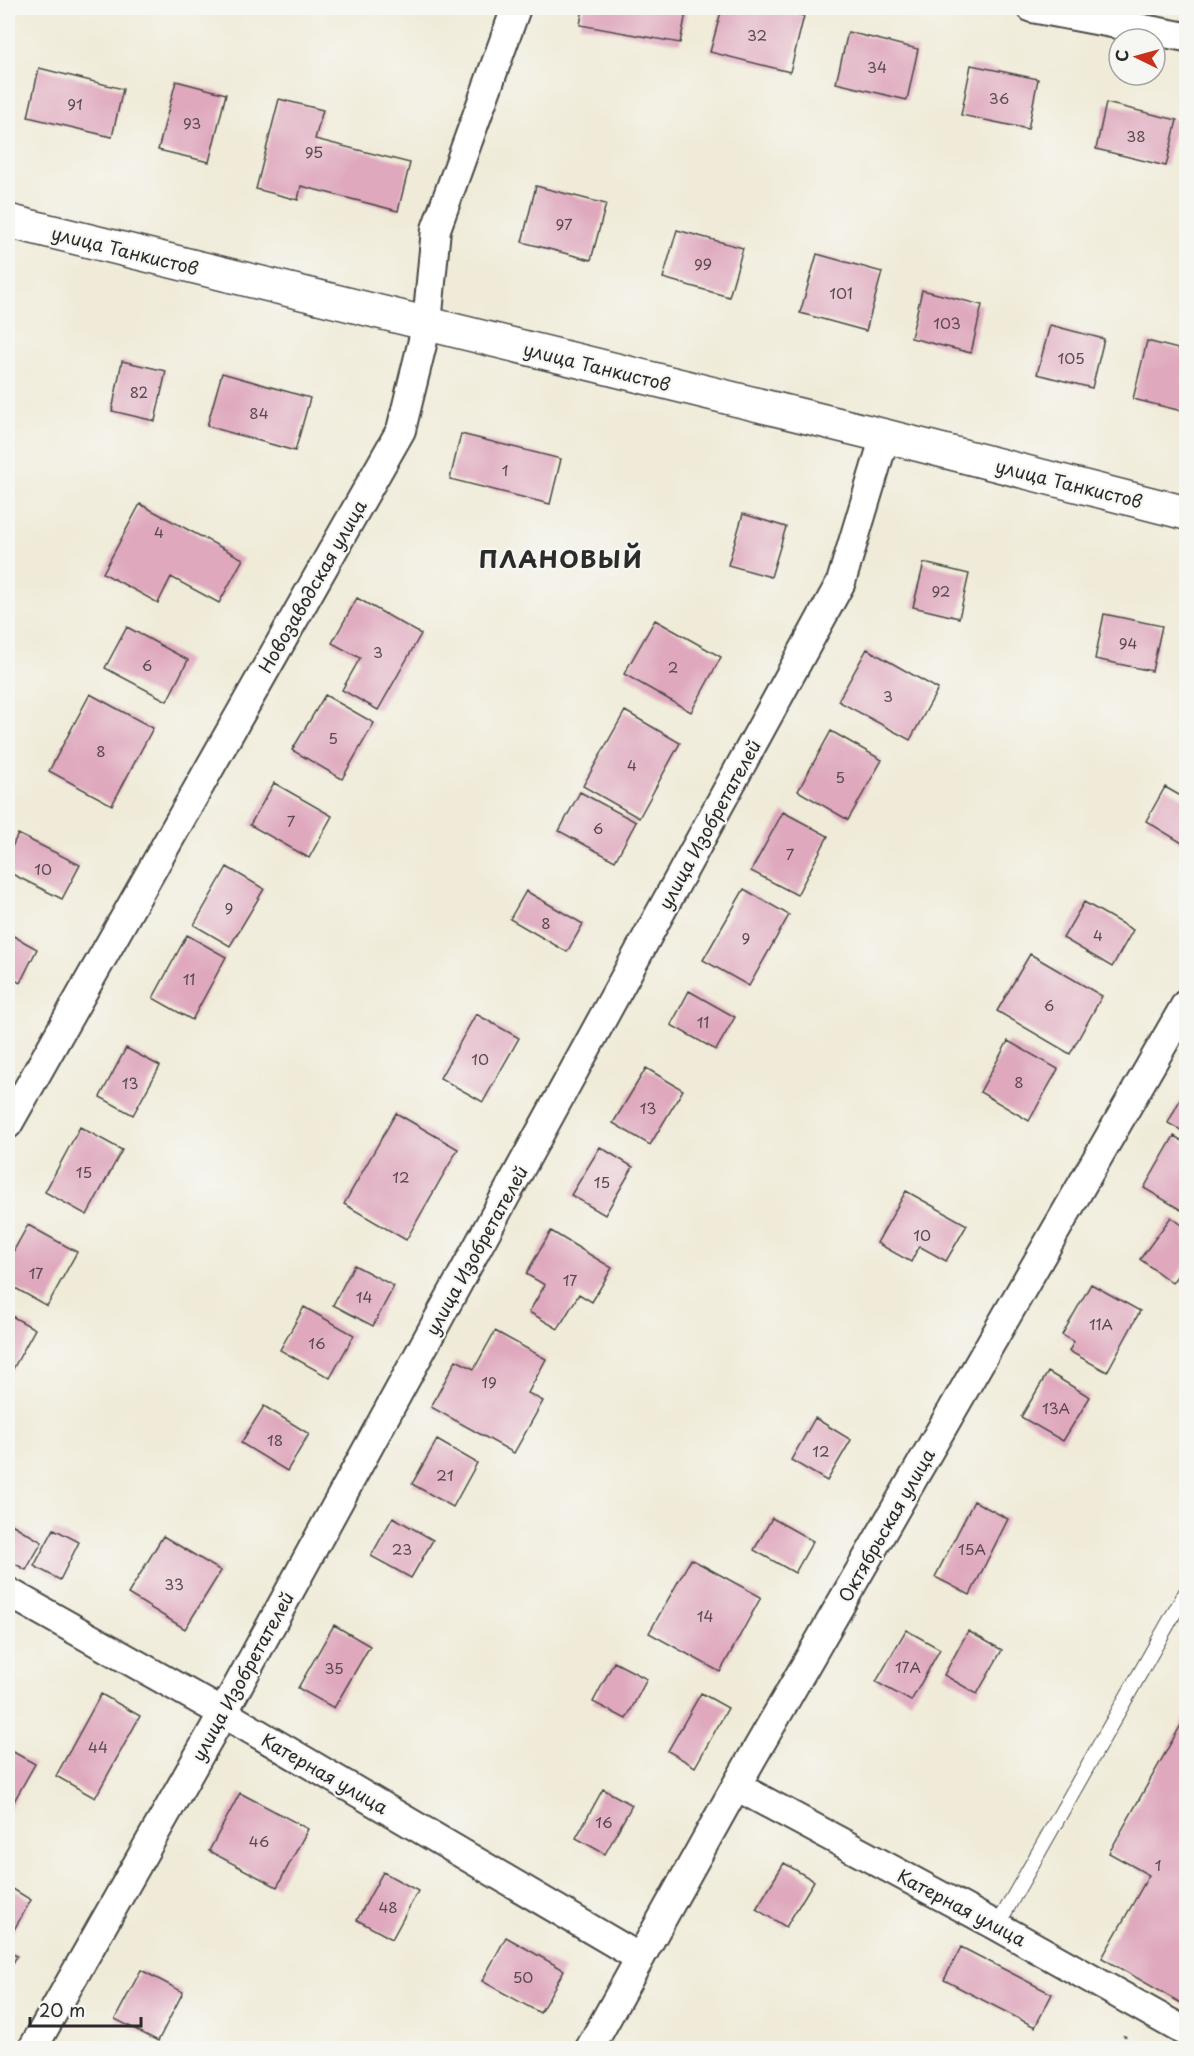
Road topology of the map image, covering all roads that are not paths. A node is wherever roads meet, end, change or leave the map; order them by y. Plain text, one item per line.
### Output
1 (516, 8) edge
2 (1032, 8) edge
3 (1186, 37) edge
4 (8, 221) edge
5 (427, 324) junction
6 (885, 436) junction
7 (1186, 513) edge
8 (1186, 1004) edge
9 (8, 1124) edge
10 (8, 1592) edge
11 (1186, 1592) edge
12 (222, 1713) junction
13 (736, 1786) junction
14 (997, 1926) junction
15 (640, 1958) junction
16 (1186, 2032) edge
17 (33, 2049) edge
18 (590, 2049) edge

1 - 5 street, Новозаводская улица
2 - 3 street
4 - 5 street, улица Танкистов
5 - 6 street, улица Танкистов
5 - 9 street, Новозаводская улица
6 - 7 street, улица Танкистов
6 - 12 street, улица Изобретателей
8 - 13 street, Октябрьская улица
10 - 12 street, Катерная улица
11 - 14 lane
12 - 15 street, Катерная улица
12 - 17 street, улица Изобретателей
13 - 14 street, Катерная улица
13 - 15 street, Октябрьская улица
14 - 16 street, Катерная улица
15 - 18 street, Октябрьская улица

